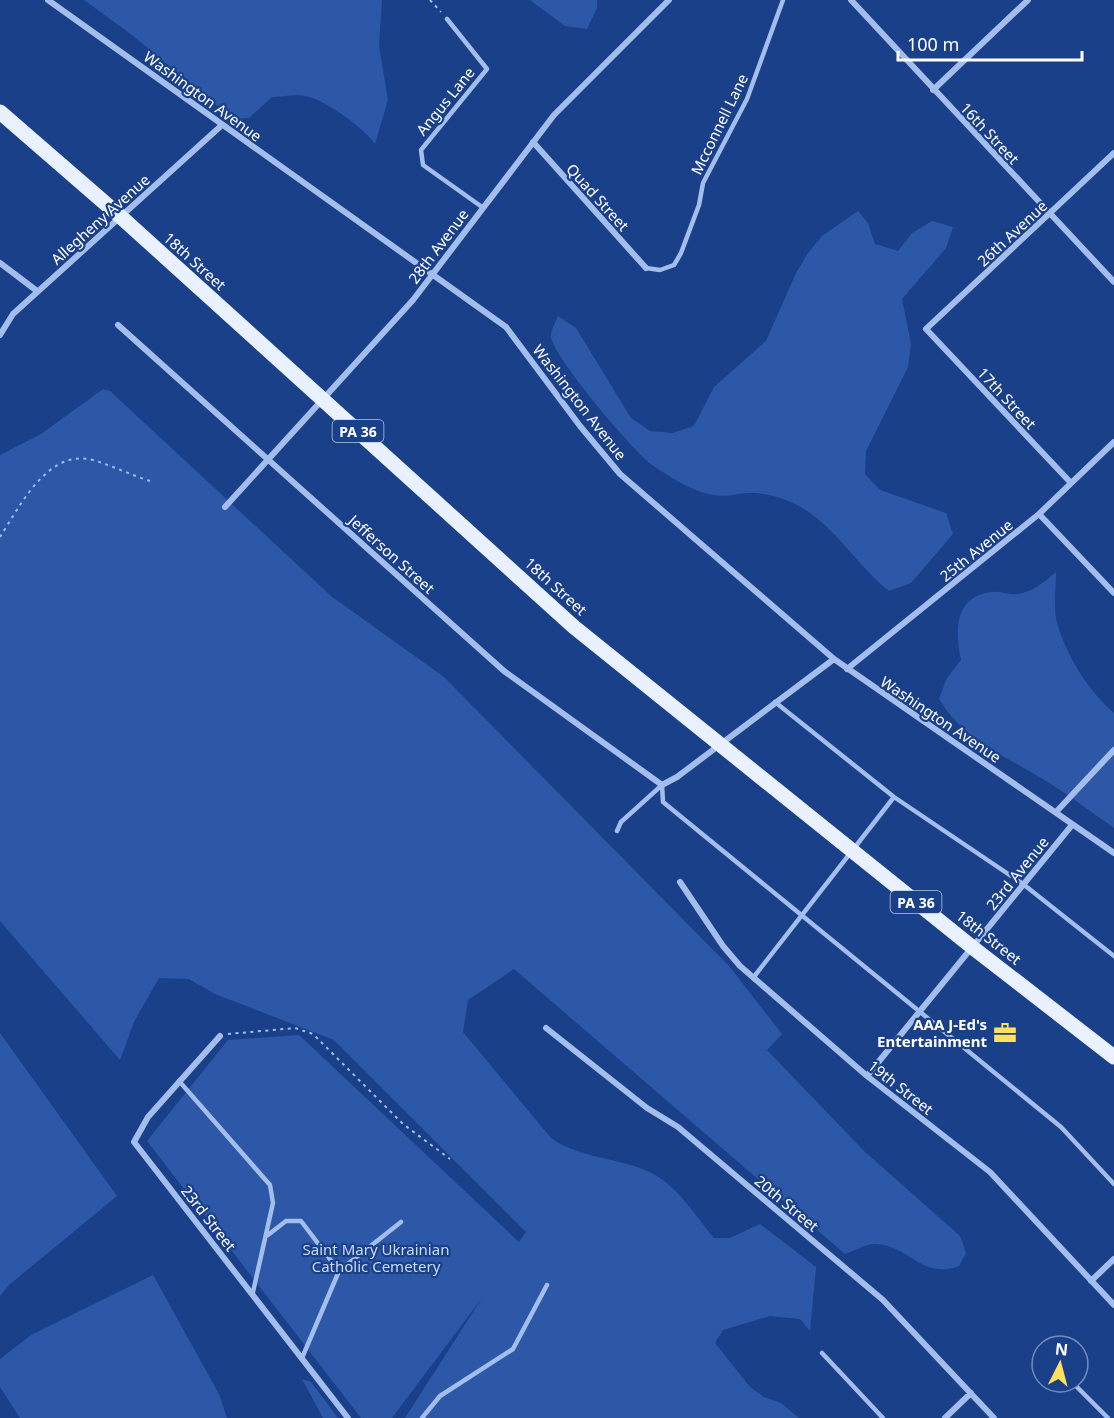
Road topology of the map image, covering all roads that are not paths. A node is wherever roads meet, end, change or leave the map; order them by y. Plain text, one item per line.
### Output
1 (48, 0) edge
2 (669, 0) edge
3 (783, 0) edge
4 (851, 0) edge
5 (1028, 0) edge
6 (447, 19) road end
7 (933, 90) junction
8 (0, 112) edge
9 (222, 125) junction
10 (533, 142) junction
11 (1114, 153) edge
12 (482, 207) junction
13 (1051, 213) junction
14 (121, 218) junction
15 (0, 263) edge
16 (646, 268) joint
17 (432, 274) junction
18 (1114, 282) edge
19 (37, 291) junction
20 (118, 325) dead end
21 (926, 329) joint
22 (0, 335) edge
23 (322, 399) junction
24 (1114, 442) edge
25 (268, 458) junction
26 (1071, 483) junction
27 (225, 507) dead end
28 (1039, 514) junction
29 (1114, 593) edge
30 (834, 659) junction
31 (847, 669) junction
32 (775, 702) junction
33 (721, 744) junction
34 (1114, 750) edge
35 (662, 785) junction
36 (894, 796) junction
37 (1056, 811) junction
38 (1072, 825) junction
39 (617, 831) dead end
40 (852, 850) junction
41 (1114, 853) edge
42 (680, 882) dead end
43 (1023, 884) junction
44 (802, 916) junction
45 (972, 947) junction
46 (1114, 956) edge
47 (753, 978) junction
48 (920, 1012) junction
49 (546, 1028) dead end
50 (220, 1036) road end
51 (1114, 1057) edge
52 (867, 1076) junction
53 (179, 1081) junction
54 (1114, 1184) edge
55 (401, 1222) dead end
56 (268, 1235) junction
57 (1114, 1259) edge
58 (339, 1271) junction
59 (1091, 1281) junction
60 (547, 1286) dead end
61 (253, 1292) junction
62 (1114, 1305) edge
63 (822, 1353) dead end
64 (302, 1358) junction
65 (971, 1393) junction
66 (1084, 1394) edge
67 (348, 1418) edge
68 (422, 1418) edge
69 (883, 1418) edge
70 (945, 1418) edge
71 (994, 1418) edge
72 (1108, 1418) edge

1 - 9 street, Washington Avenue
2 - 10 street, 28th Avenue
3 - 16 lane, Mcconnell Lane
4 - 7 street, 16th Street
5 - 7 street
6 - 12 lane, Angus Lane
7 - 13 street, 16th Street
8 - 14 main road, 18th Street / PA 36
9 - 14 street, Allegheny Avenue
9 - 17 street, Washington Avenue
10 - 12 street, 28th Avenue
10 - 16 street, Quad Street
11 - 13 street, 26th Avenue
12 - 17 street, 28th Avenue
13 - 18 street, 16th Street
13 - 21 street, 26th Avenue
14 - 19 street, Allegheny Avenue
14 - 23 main road, 18th Street / PA 36
15 - 19 street
17 - 23 street, 28th Avenue
17 - 30 street, Washington Avenue
19 - 22 street, Allegheny Avenue
20 - 25 street, Jefferson Street
21 - 26 street, 17th Street
23 - 25 street, 28th Avenue
23 - 33 main road, 18th Street / PA 36
24 - 26 street, 25th Avenue
25 - 27 street, 28th Avenue
25 - 35 street, Jefferson Street
26 - 28 street, 25th Avenue
28 - 29 street
28 - 31 street, 25th Avenue
30 - 31 street, Washington Avenue
30 - 32 street
31 - 37 street, Washington Avenue
32 - 33 street
32 - 36 lane
33 - 35 street
33 - 40 main road, 18th Street / PA 36
34 - 37 street
35 - 39 lane
35 - 44 lane
36 - 40 lane
36 - 43 lane
37 - 38 street, Washington Avenue
38 - 41 street, Washington Avenue
38 - 43 street, 23rd Avenue
40 - 44 lane
40 - 45 main road, 18th Street / PA 36
42 - 47 street, 19th Street
43 - 45 street, 23rd Avenue
43 - 46 lane
44 - 47 lane
44 - 48 lane
45 - 48 street, 23rd Avenue
45 - 51 main road, 18th Street / PA 36
47 - 52 street, 19th Street
48 - 52 street, 23rd Avenue
48 - 54 lane
49 - 65 street, 20th Street
50 - 53 street, 23rd Street
52 - 59 street, 19th Street
53 - 56 lane
53 - 61 street, 23rd Street
55 - 58 lane
56 - 58 lane
56 - 61 lane
57 - 59 street
58 - 64 lane
59 - 62 street, 19th Street
60 - 68 lane
61 - 64 street, 23rd Street
63 - 69 lane
64 - 67 street, 23rd Street
65 - 70 street
65 - 71 street, 20th Street
66 - 72 lane

